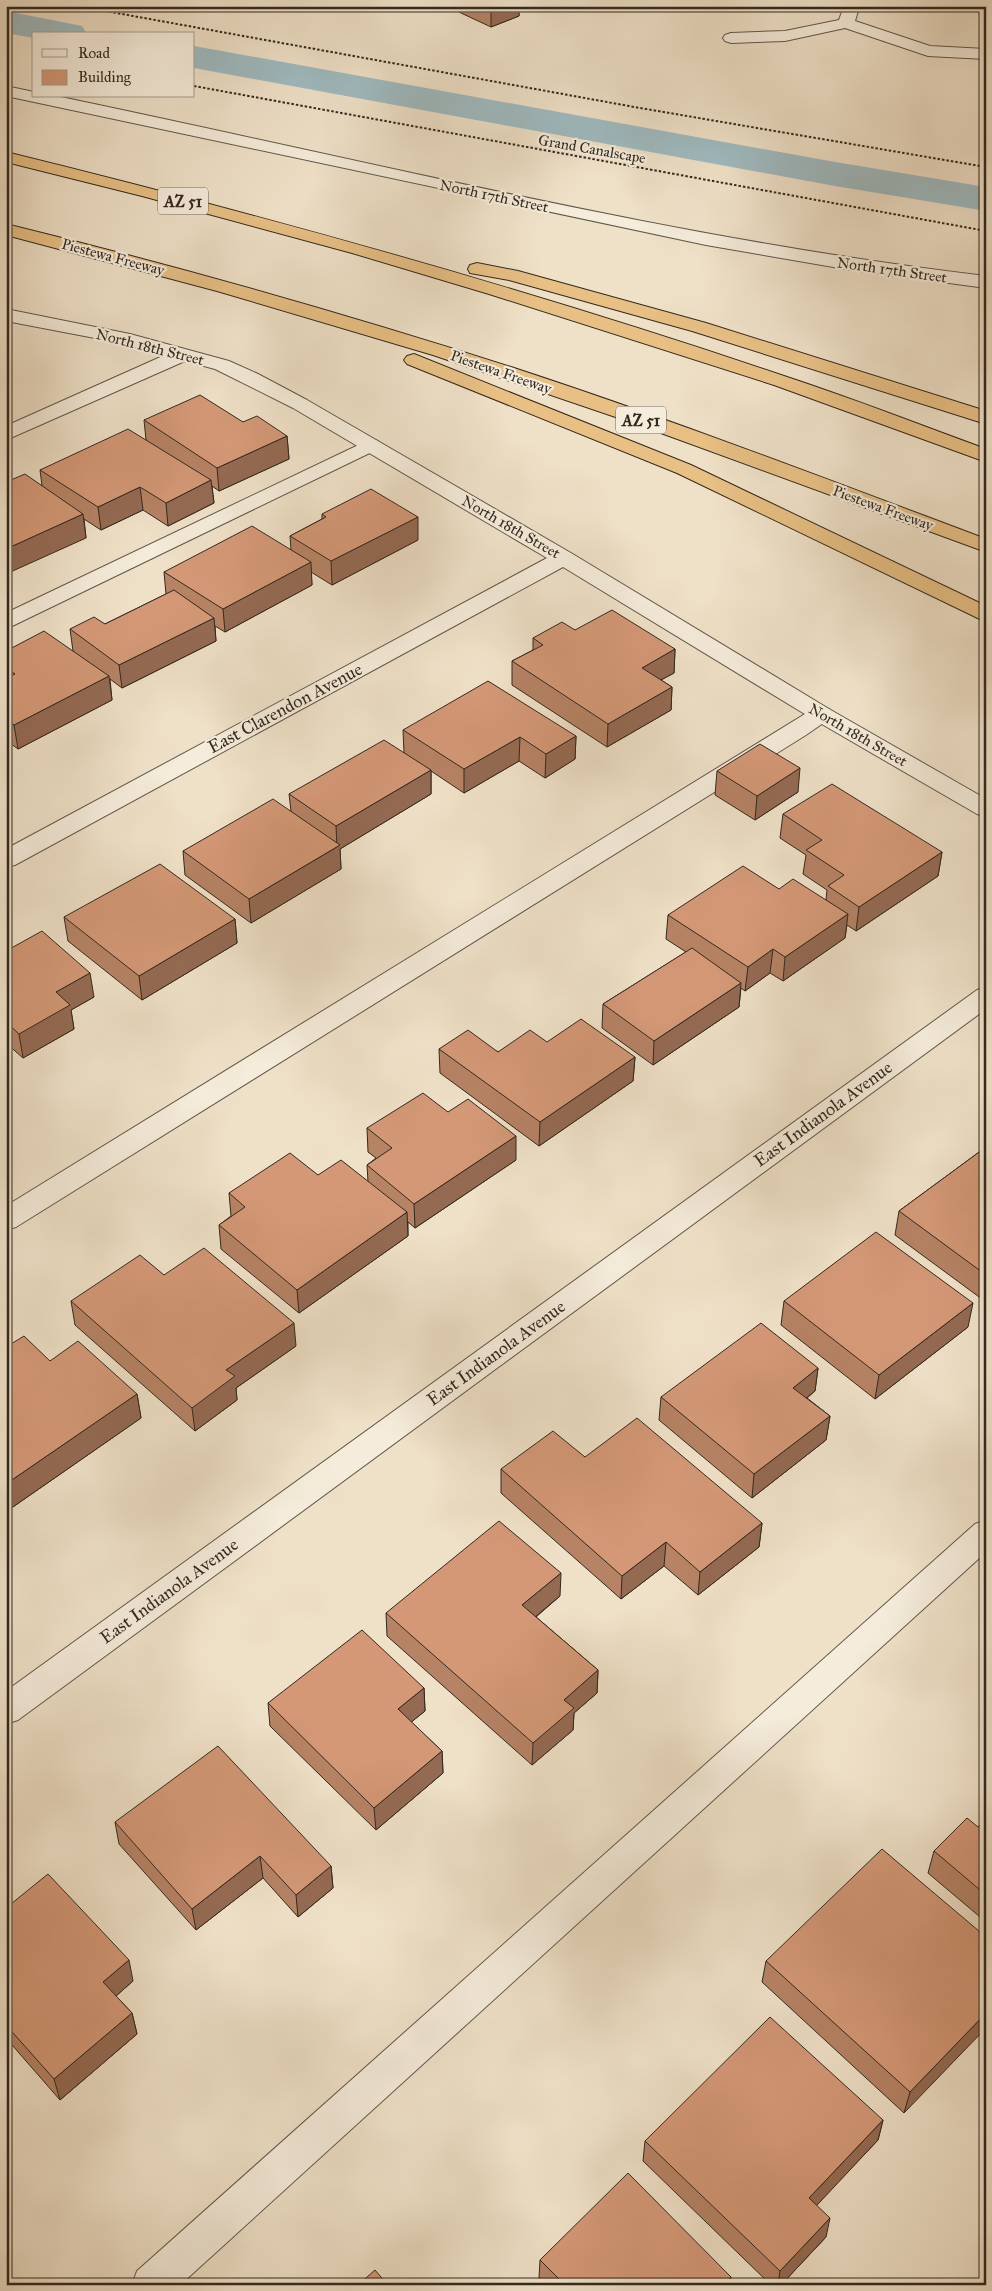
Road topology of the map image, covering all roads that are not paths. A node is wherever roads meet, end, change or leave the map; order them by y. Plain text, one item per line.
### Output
1 (856, 6) edge
2 (846, 23) junction
3 (731, 38) dead end
4 (986, 54) edge
5 (6, 91) edge
6 (32, 96) edge
7 (40, 98) edge
8 (6, 157) edge
9 (6, 229) edge
10 (360, 249) junction
11 (986, 282) edge
12 (291, 307) junction
13 (6, 315) edge
14 (184, 354) junction
15 (986, 418) edge
16 (6, 434) edge
17 (371, 445) junction
18 (986, 456) edge
19 (986, 546) edge
20 (563, 558) junction
21 (986, 615) edge
22 (6, 622) edge
23 (821, 714) junction
24 (986, 809) edge
25 (6, 860) edge
26 (986, 996) edge
27 (6, 1220) edge
28 (986, 1533) edge
29 (6, 1710) edge
30 (151, 2285) edge

1 - 2 street
2 - 3 street
2 - 4 street
5 - 6 street, North 17th Street
7 - 11 street, North 17th Street
8 - 10 highway, AZ 51
9 - 12 highway, Piestewa Freeway / AZ 51
10 - 15 highway
10 - 18 highway, AZ 51
12 - 19 highway, Piestewa Freeway / AZ 51
12 - 21 highway
13 - 14 street, North 18th Street
14 - 16 street
14 - 17 street, North 18th Street
17 - 20 street, North 18th Street
17 - 22 street
20 - 23 street, North 18th Street
20 - 25 street, East Clarendon Avenue
23 - 24 street, North 18th Street
23 - 27 street
26 - 29 street, East Indianola Avenue
28 - 30 street

